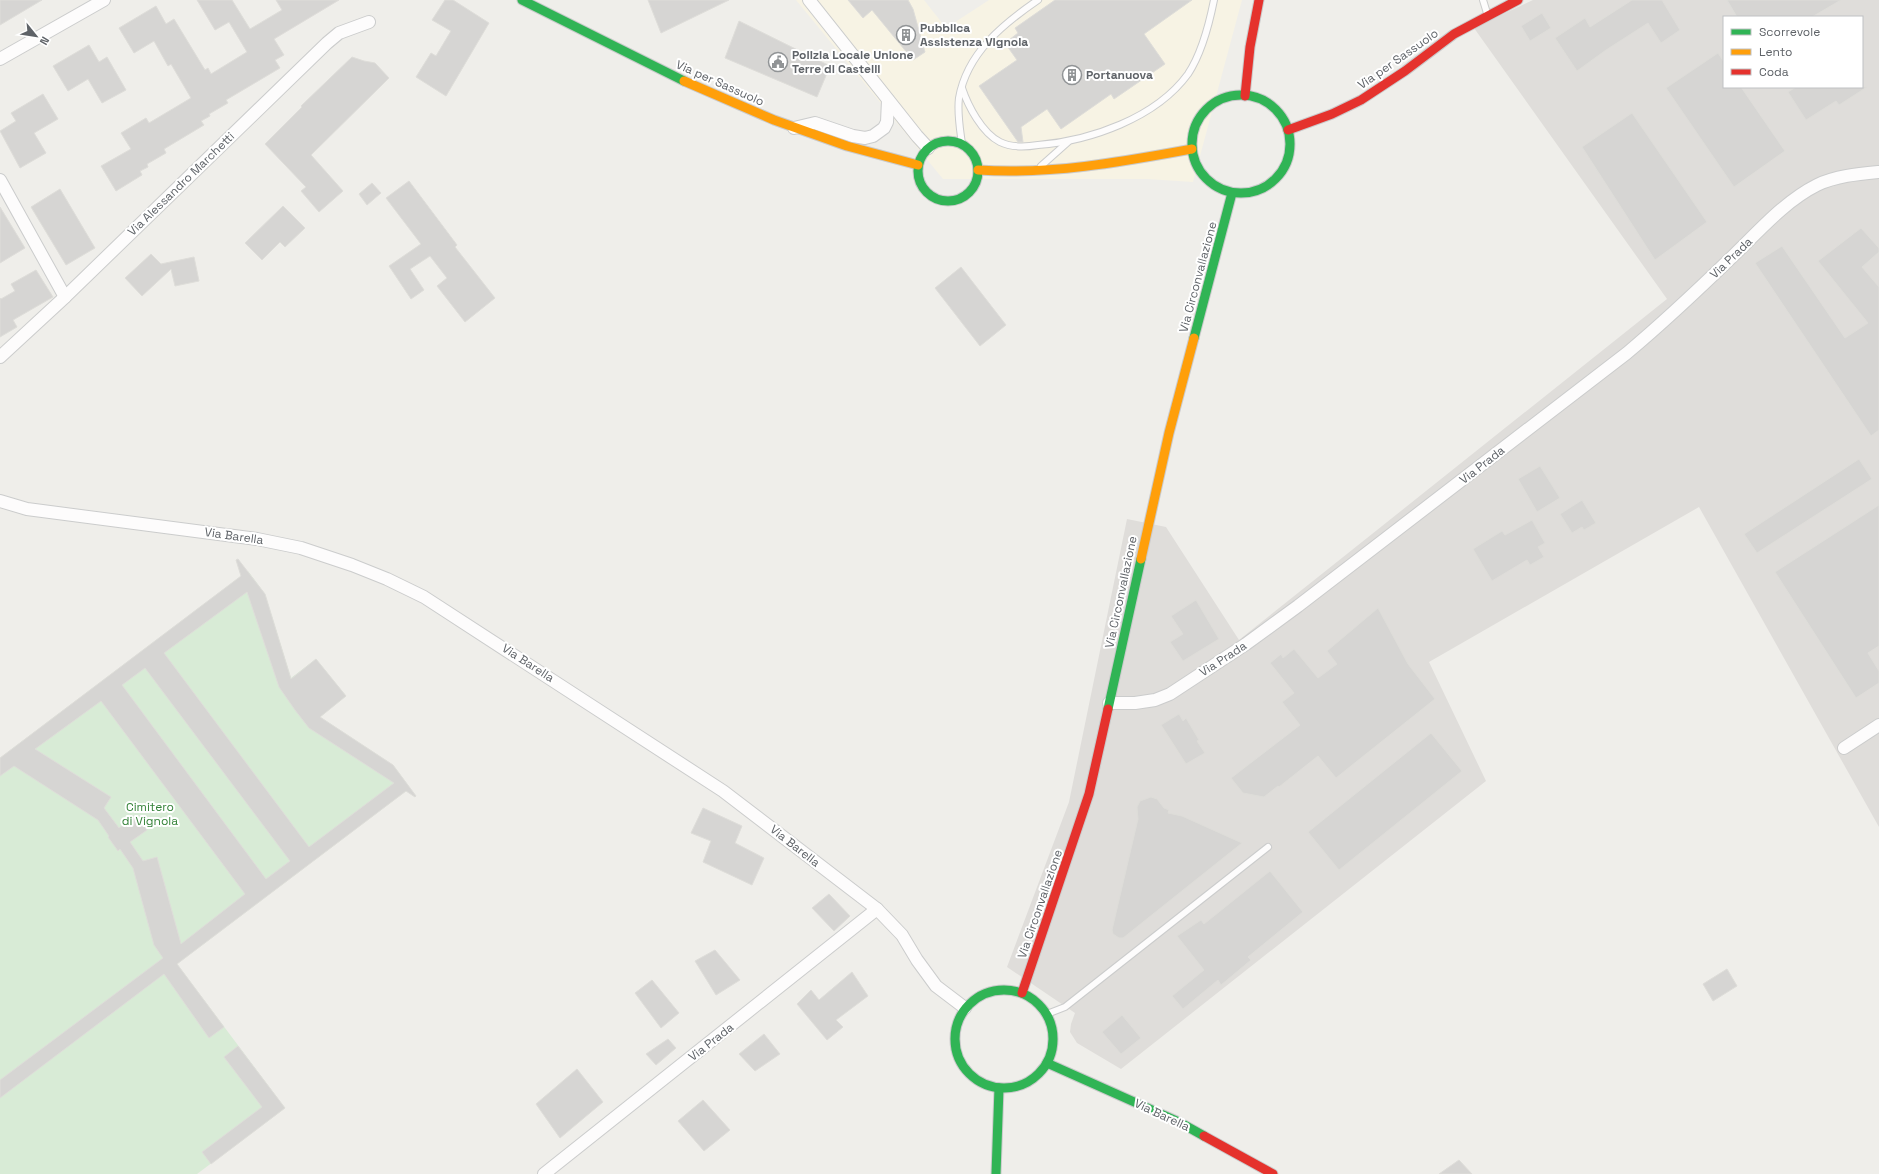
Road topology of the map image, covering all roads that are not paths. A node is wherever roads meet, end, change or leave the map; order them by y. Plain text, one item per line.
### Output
1 (104, 0) edge
2 (522, 0) edge
3 (809, 0) edge
4 (1038, 0) edge
5 (1214, 0) edge
6 (1259, 0) edge
7 (1483, 0) edge
8 (1518, 0) edge
9 (1488, 15) junction
10 (369, 22) dead end
11 (0, 59) edge
12 (962, 88) junction
13 (1245, 96) junction
14 (888, 100) junction
15 (794, 128) junction
16 (1288, 130) junction
17 (1068, 142) junction
18 (962, 144) junction
19 (928, 148) junction
20 (1192, 149) junction
21 (918, 165) junction
22 (978, 170) junction
23 (1037, 170) junction
24 (1879, 172) edge
25 (0, 180) edge
26 (1232, 192) junction
27 (65, 297) junction
28 (0, 357) edge
29 (0, 501) edge
30 (1109, 703) junction
31 (1879, 725) edge
32 (1844, 748) dead end
33 (1268, 847) dead end
34 (877, 909) junction
35 (1022, 993) junction
36 (965, 1008) junction
37 (1047, 1014) junction
38 (1047, 1063) junction
39 (999, 1088) junction
40 (544, 1174) edge
41 (996, 1174) edge
42 (1273, 1174) edge

1 - 11 street
2 - 15 main road, Via per Sassuolo
3 - 14 street
4 - 12 lane
5 - 17 lane
6 - 13 main road
7 - 9 lane
8 - 9 main road, Via per Sassuolo
9 - 16 main road, Via per Sassuolo
10 - 27 street, Via Alessandro Marchetti
12 - 17 lane
12 - 18 lane
13 - 16 main road
13 - 20 main road
14 - 15 street
14 - 19 street
15 - 21 main road, Via per Sassuolo
16 - 26 main road
17 - 23 lane
18 - 19 main road
18 - 22 main road
19 - 21 main road
20 - 23 main road
20 - 26 main road
21 - 22 main road
22 - 23 main road
24 - 30 street, Via Prada
25 - 27 street
26 - 30 main road, Via Circonvallazione
27 - 28 street, Via Alessandro Marchetti
29 - 34 street, Via Barella
30 - 35 main road, Via Circonvallazione
31 - 32 street
33 - 37 lane
34 - 36 street, Via Barella
34 - 40 street, Via Prada
35 - 36 main road
35 - 37 main road
36 - 39 main road
37 - 38 main road
38 - 39 main road
38 - 42 main road, Via Barella
39 - 41 main road

